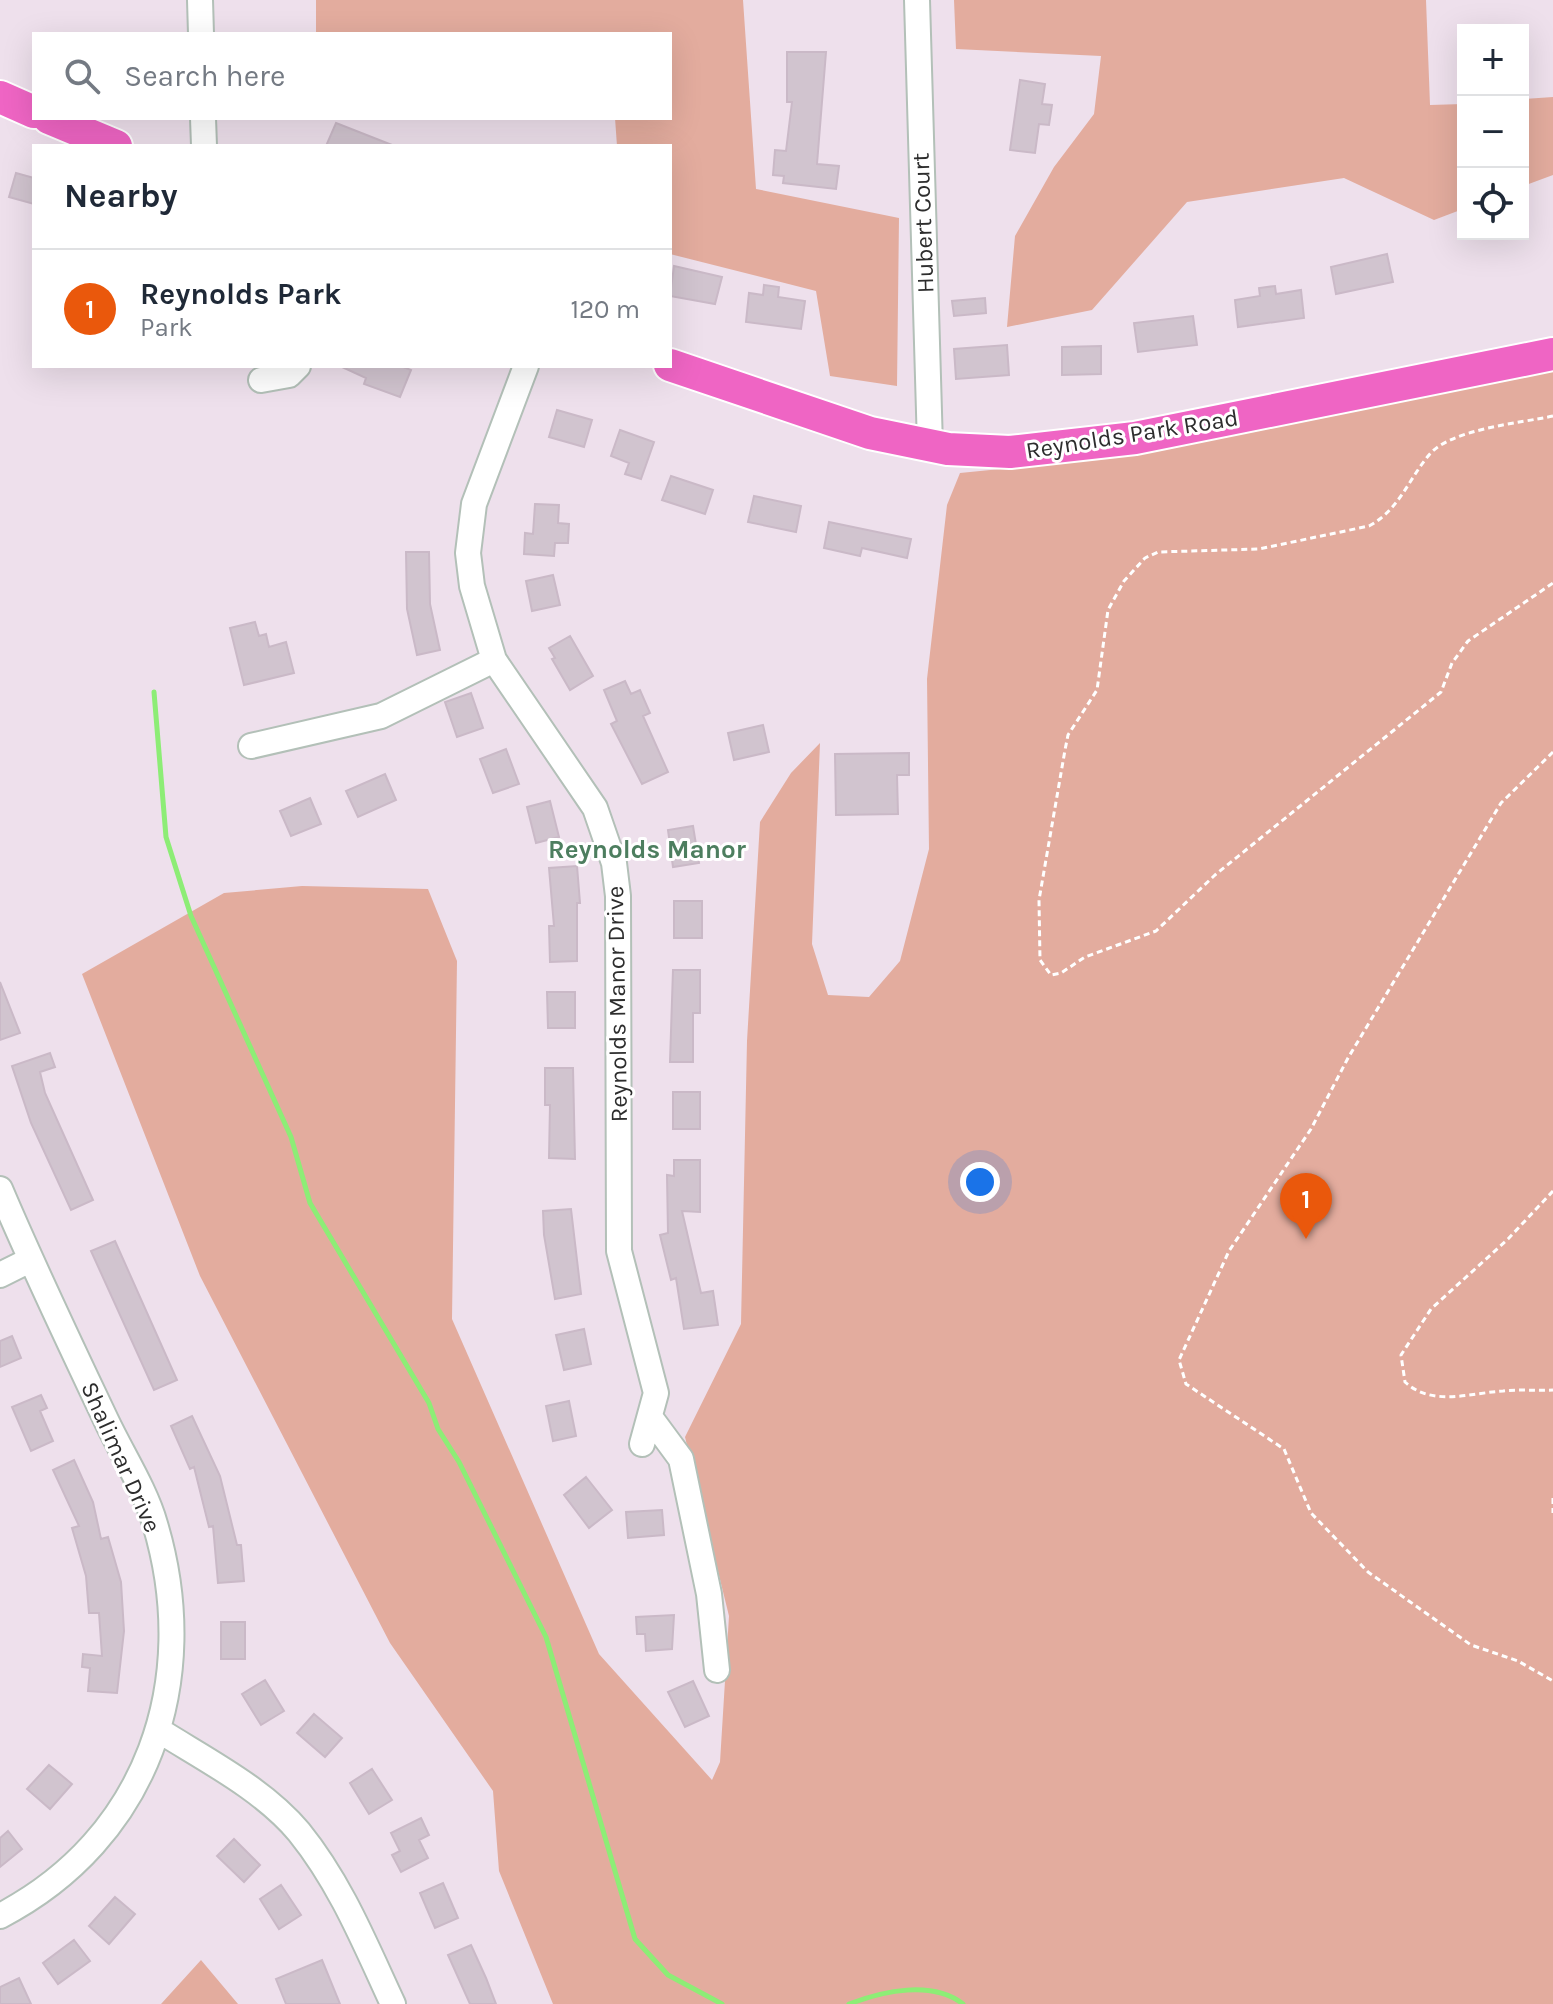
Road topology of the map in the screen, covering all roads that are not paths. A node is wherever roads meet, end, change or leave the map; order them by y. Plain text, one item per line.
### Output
1 (200, 0) edge
2 (917, 0) edge
3 (201, 32) edge
4 (0, 97) edge
5 (32, 111) edge
6 (54, 120) edge
7 (203, 120) edge
8 (111, 144) edge
9 (204, 144) edge
10 (1553, 354) edge
11 (672, 366) edge
12 (296, 368) edge
13 (525, 368) edge
14 (261, 380) dead end
15 (930, 446) junction
16 (494, 660) junction
17 (251, 746) dead end
18 (0, 1189) edge
19 (30, 1260) junction
20 (0, 1275) edge
21 (650, 1417) junction
22 (642, 1444) dead end
23 (717, 1670) dead end
24 (160, 1731) junction
25 (0, 1916) edge
26 (393, 2004) edge

1 - 3 street
2 - 15 street, Hubert Court
4 - 5 main road
6 - 8 main road
7 - 9 street
10 - 15 main road, Reynolds Park Road
11 - 15 main road, Reynolds Park Road
12 - 14 street
13 - 16 street, Reynolds Manor Drive
16 - 17 street
16 - 21 street, Reynolds Manor Drive
18 - 19 street, Shalimar Drive
19 - 20 street
19 - 24 street, Shalimar Drive
21 - 22 street, Reynolds Manor Drive
21 - 23 street
24 - 25 street, Shalimar Drive
24 - 26 street

